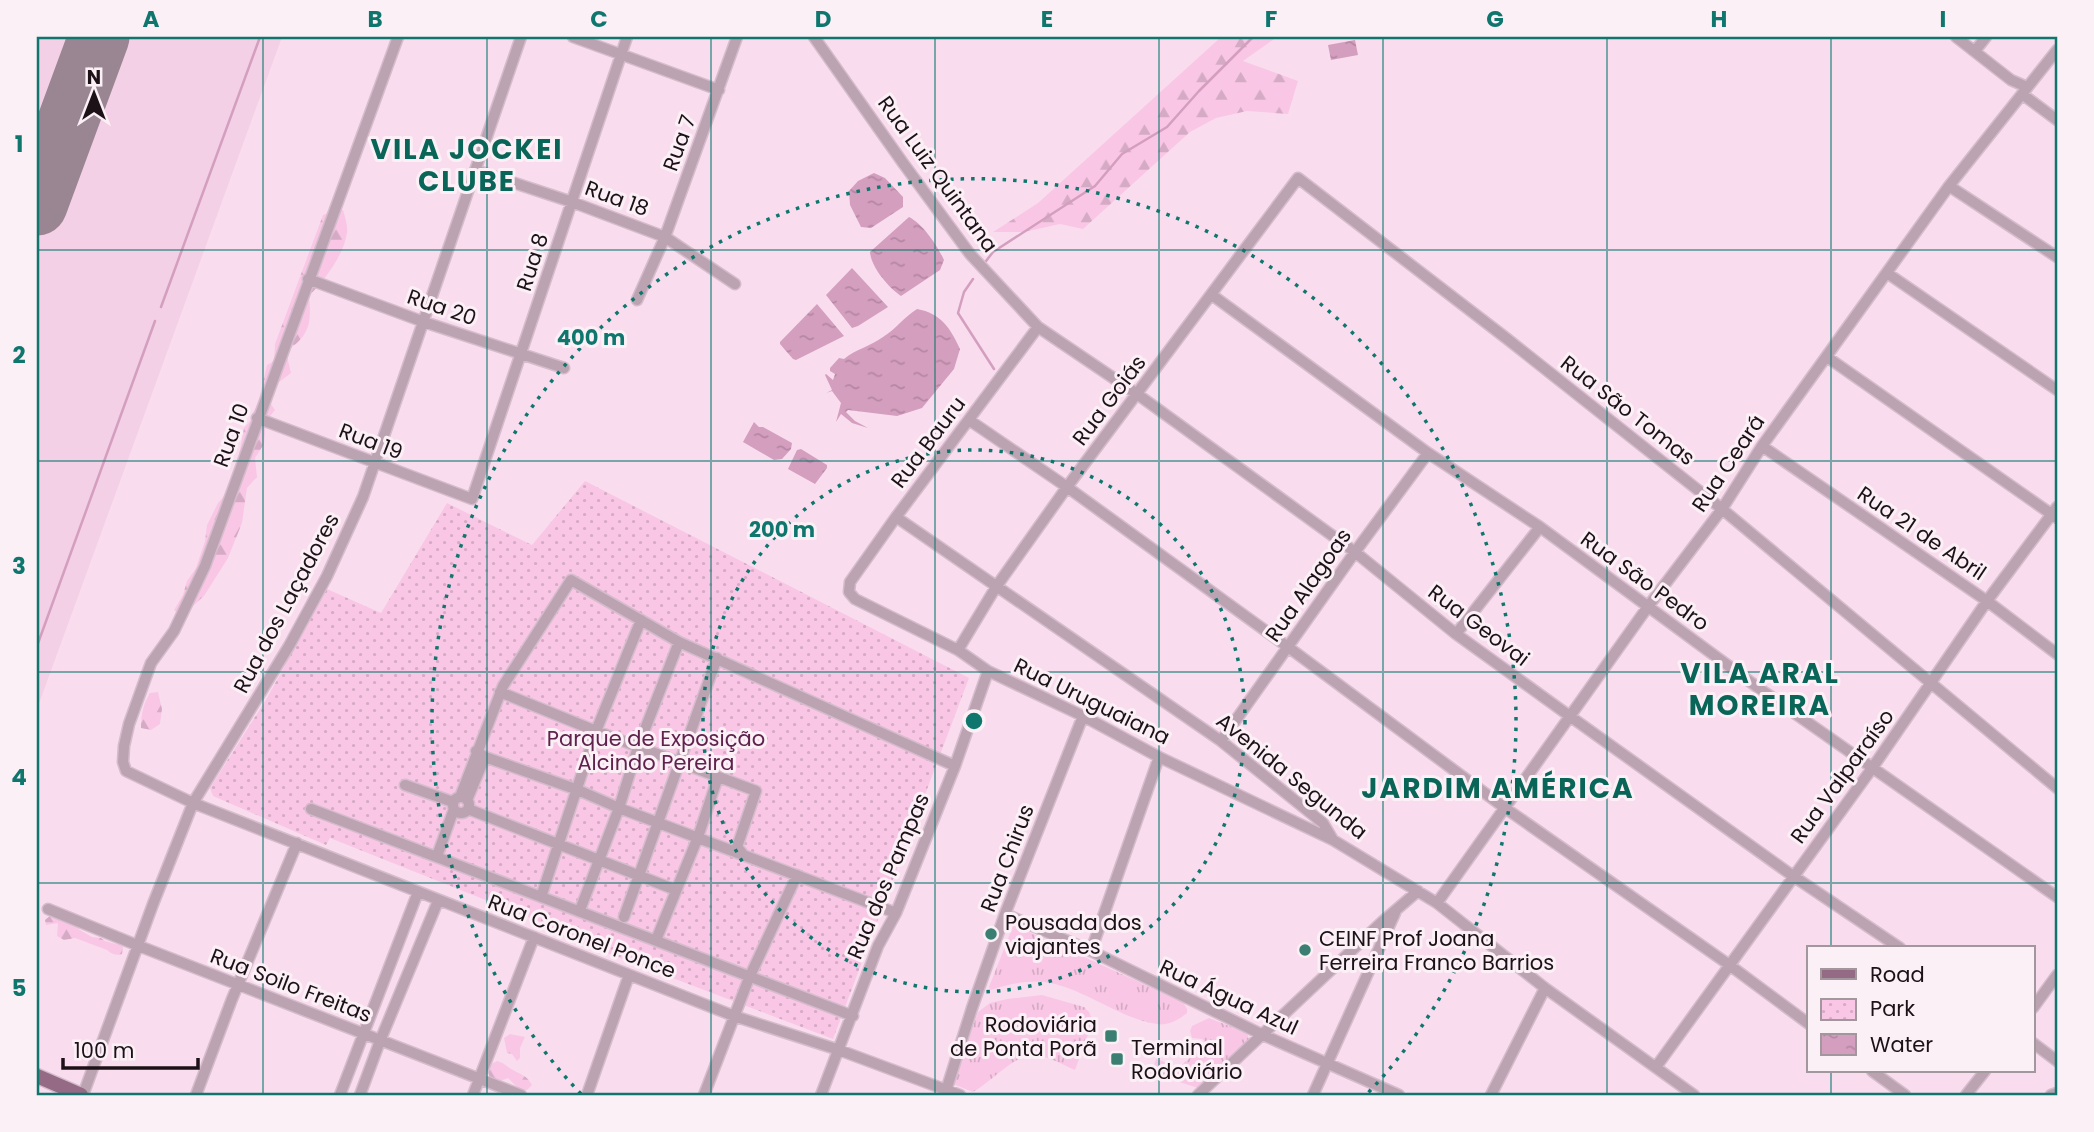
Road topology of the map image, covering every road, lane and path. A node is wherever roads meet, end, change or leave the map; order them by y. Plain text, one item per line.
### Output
1 (398, 37) edge
2 (521, 37) edge
3 (573, 37) edge
4 (628, 37) edge
5 (737, 37) edge
6 (1956, 37) edge
7 (1986, 37) edge
8 (821, 40) edge
9 (2057, 50) edge
10 (1975, 51) junction
11 (622, 54) junction
12 (719, 90) junction
13 (2024, 90) junction
14 (2057, 120) edge
15 (475, 170) junction
16 (1298, 178) joint
17 (1950, 186) junction
18 (572, 202) junction
19 (665, 237) junction
20 (2057, 257) edge
21 (1887, 273) junction
22 (308, 279) junction
23 (735, 284) dead end
24 (1212, 295) junction
25 (637, 300) dead end
26 (424, 321) junction
27 (1038, 327) junction
28 (521, 354) junction
29 (1827, 357) junction
30 (564, 368) dead end
31 (2057, 390) edge
32 (1137, 394) junction
33 (257, 418) junction
34 (969, 420) junction
35 (1762, 446) junction
36 (1428, 453) junction
37 (375, 463) junction
38 (1067, 487) junction
39 (472, 499) joint
40 (1722, 509) junction
41 (2055, 514) edge
42 (896, 517) junction
43 (1540, 527) junction
44 (1354, 552) junction
45 (850, 582) joint
46 (996, 587) junction
47 (1987, 601) junction
48 (1647, 608) junction
49 (641, 620) junction
50 (1456, 634) junction
51 (679, 642) junction
52 (1288, 647) junction
53 (958, 650) junction
54 (2057, 654) edge
55 (717, 658) junction
56 (988, 671) junction
57 (1932, 682) junction
58 (500, 692) junction
59 (1083, 716) junction
60 (1571, 718) junction
61 (596, 731) junction
62 (1221, 741) junction
63 (638, 747) junction
64 (481, 754) junction
65 (1159, 757) junction
66 (678, 762) junction
67 (955, 766) junction
68 (1873, 767) junction
69 (718, 777) junction
70 (405, 785) dead end
71 (2057, 788) edge
72 (578, 790) junction
73 (193, 803) junction
74 (460, 805) junction
75 (619, 808) junction
76 (1505, 808) junction
77 (311, 809) dead end
78 (657, 822) junction
79 (698, 837) junction
80 (1333, 840) junction
81 (297, 844) junction
82 (560, 845) junction
83 (742, 853) junction
84 (440, 857) junction
85 (600, 859) junction
86 (639, 874) junction
87 (797, 875) junction
88 (1793, 876) junction
89 (676, 890) junction
90 (1418, 891) junction
91 (418, 892) junction
92 (541, 897) junction
93 (2057, 897) edge
94 (438, 901) junction
95 (1437, 902) junction
96 (48, 909) dead end
97 (580, 910) junction
98 (1396, 912) junction
99 (896, 914) junction
100 (1005, 914) junction
101 (624, 917) dead end
102 (534, 937) junction
103 (656, 940) junction
104 (139, 946) junction
105 (1897, 946) edge
106 (1091, 951) junction
107 (1728, 964) junction
108 (629, 975) junction
109 (2057, 975) edge
110 (749, 978) junction
111 (238, 985) junction
112 (1545, 988) junction
113 (2035, 1005) edge
114 (734, 1016) junction
115 (852, 1016) junction
116 (1807, 1023) edge
117 (363, 1034) junction
118 (1263, 1035) junction
119 (380, 1041) junction
120 (2035, 1044) edge
121 (839, 1050) junction
122 (2057, 1061) edge
123 (1328, 1064) junction
124 (1656, 1067) junction
125 (1873, 1072) edge
126 (1984, 1072) edge
127 (37, 1076) edge
128 (479, 1079) junction
129 (1677, 1083) junction
130 (946, 1093) edge
131 (2057, 1093) edge
132 (82, 1095) edge
133 (196, 1095) edge
134 (340, 1095) edge
135 (360, 1095) edge
136 (472, 1095) edge
137 (521, 1095) edge
138 (587, 1095) edge
139 (704, 1095) edge
140 (821, 1095) edge
141 (960, 1095) edge
142 (1198, 1095) edge
143 (1312, 1095) edge
144 (1399, 1095) edge
145 (1491, 1095) edge
146 (1671, 1095) edge
147 (1693, 1095) edge
148 (1905, 1095) edge
149 (1966, 1095) edge
150 (2051, 1095) edge

1 - 22 street, Rua 10
2 - 15 street, Rua dos Laçadores
3 - 11 street
4 - 11 street, Rua 8
5 - 12 street, Rua 7
6 - 10 street
7 - 10 street
8 - 27 street, Rua Luiz Quintana
9 - 13 street, Rua Ceará
10 - 13 street
11 - 12 street
11 - 18 street, Rua 8
12 - 19 street, Rua 7
13 - 14 street
13 - 17 street, Rua Ceará
15 - 18 street, Rua 18
15 - 26 street, Rua dos Laçadores
16 - 24 street, Rua Goiás
16 - 40 street, Rua São Tomas
17 - 20 street
17 - 21 street, Rua Ceará
18 - 19 street, Rua 18
18 - 28 street, Rua 8
19 - 23 street, Rua 18
19 - 25 street, Rua 7
21 - 29 street, Rua Ceará
21 - 31 street
22 - 26 street, Rua 20
22 - 33 street, Rua 10
24 - 32 street, Rua Goiás
24 - 36 street, Rua São Pedro
26 - 28 street, Rua 20
26 - 37 street, Rua dos Laçadores
27 - 32 street, Rua Geovai
27 - 34 street, Rua Bauru
28 - 30 street, Rua 20
28 - 39 street, Rua 8
29 - 35 street, Rua Ceará
29 - 41 street
32 - 38 street, Rua Goiás
32 - 44 street, Rua Geovai
33 - 37 street, Rua 19
33 - 73 street, Rua 10
34 - 38 street
34 - 42 street, Rua Bauru
35 - 40 street, Rua Ceará
35 - 47 street, Rua 21 de Abril
36 - 43 street, Rua São Pedro
36 - 44 street, Rua Alagoas
37 - 39 street, Rua 19
37 - 73 street, Rua dos Laçadores
38 - 46 street, Rua Goiás
38 - 52 street
40 - 48 street, Rua Ceará
40 - 57 street, Rua São Tomas
41 - 47 street, Rua Valparaíso
42 - 45 street, Rua Bauru
42 - 46 street, Avenida Segunda
43 - 48 street, Rua São Pedro
43 - 50 street
44 - 50 street, Rua Geovai
44 - 52 street, Rua Alagoas
45 - 53 street, Rua Uruguaiana
46 - 53 street, Rua Goiás
46 - 62 street, Avenida Segunda
47 - 54 street, Rua 21 de Abril
47 - 57 street, Rua Valparaíso
48 - 60 street, Rua Ceará
48 - 68 street, Rua São Pedro
49 - 51 street
49 - 58 street
49 - 61 street
50 - 60 street, Rua Geovai
51 - 55 street
51 - 63 street
52 - 62 street, Rua Alagoas
52 - 76 street
53 - 56 street, Rua Uruguaiana
55 - 66 street
55 - 67 street
56 - 59 street, Rua Uruguaiana
56 - 67 street, Rua dos Pampas
57 - 68 street, Rua Valparaíso
57 - 71 street, Rua São Tomas
58 - 61 street
58 - 64 street
59 - 65 street, Rua Uruguaiana
59 - 100 street, Rua Chirus
60 - 76 street, Rua Ceará
60 - 88 street, Rua Geovai
61 - 63 street
61 - 72 street
62 - 80 street, Avenida Segunda
63 - 66 street
63 - 75 street
64 - 72 street
64 - 74 street
65 - 80 street, Rua Uruguaiana
65 - 106 street
66 - 69 street
66 - 78 street
67 - 99 street, Rua dos Pampas
68 - 88 street, Rua Valparaíso
68 - 93 street, Rua São Pedro
69 - 79 street
69 - 83 street
70 - 74 street
72 - 75 street
72 - 82 street
73 - 81 street, Rua Coronel Ponce
73 - 104 street, Rua dos Laçadores
74 - 82 street
74 - 84 street
75 - 78 street
75 - 85 street
76 - 95 street, Rua Ceará
76 - 107 street
77 - 84 street
78 - 79 street
78 - 86 street
79 - 83 street
79 - 89 street
80 - 90 street, Avenida Segunda
81 - 91 street, Rua Coronel Ponce
81 - 111 street
82 - 85 street
82 - 92 street
83 - 87 street
84 - 92 street
85 - 86 street
85 - 97 street
86 - 89 street
86 - 101 street
87 - 99 street
87 - 110 street
88 - 105 street, Rua Geovai
88 - 107 street, Rua Valparaíso
89 - 103 street
90 - 95 street, Avenida Segunda
90 - 98 street
91 - 94 street, Rua Coronel Ponce
91 - 117 street
92 - 97 street
94 - 102 street, Rua Coronel Ponce
94 - 119 street
95 - 112 street, Avenida Segunda
96 - 104 street, Rua Soilo Freitas
97 - 103 street
98 - 118 street
98 - 123 street
99 - 115 street, Rua dos Pampas
100 - 106 street, Rua Água Azul
100 - 130 street, Rua Chirus
102 - 108 street, Rua Coronel Ponce
102 - 128 street
103 - 110 street
104 - 111 street, Rua Soilo Freitas
104 - 132 street, Rua dos Laçadores
106 - 118 street, Rua Água Azul
107 - 116 street
107 - 124 street, Rua Valparaíso
108 - 114 street, Rua Coronel Ponce
108 - 138 street
109 - 113 street
110 - 114 street
110 - 115 street
111 - 117 street, Rua Soilo Freitas
111 - 133 street
112 - 124 street, Avenida Segunda
112 - 145 street
114 - 121 street, Rua Coronel Ponce
114 - 139 street
115 - 121 street, Rua dos Pampas
117 - 119 street, Rua Soilo Freitas
117 - 134 street
118 - 123 street, Rua Água Azul
118 - 142 street
119 - 128 street, Rua Soilo Freitas
119 - 135 street
120 - 122 street
121 - 130 street, Rua Coronel Ponce
121 - 140 street, Rua dos Pampas
123 - 143 street
123 - 144 street, Rua Água Azul
124 - 129 street, Avenida Segunda
125 - 148 street
126 - 149 street
127 - 132 main road
128 - 136 street
128 - 137 street, Rua Soilo Freitas
129 - 146 street
129 - 147 street, Avenida Segunda
130 - 141 street, Rua Coronel Ponce
131 - 150 street

